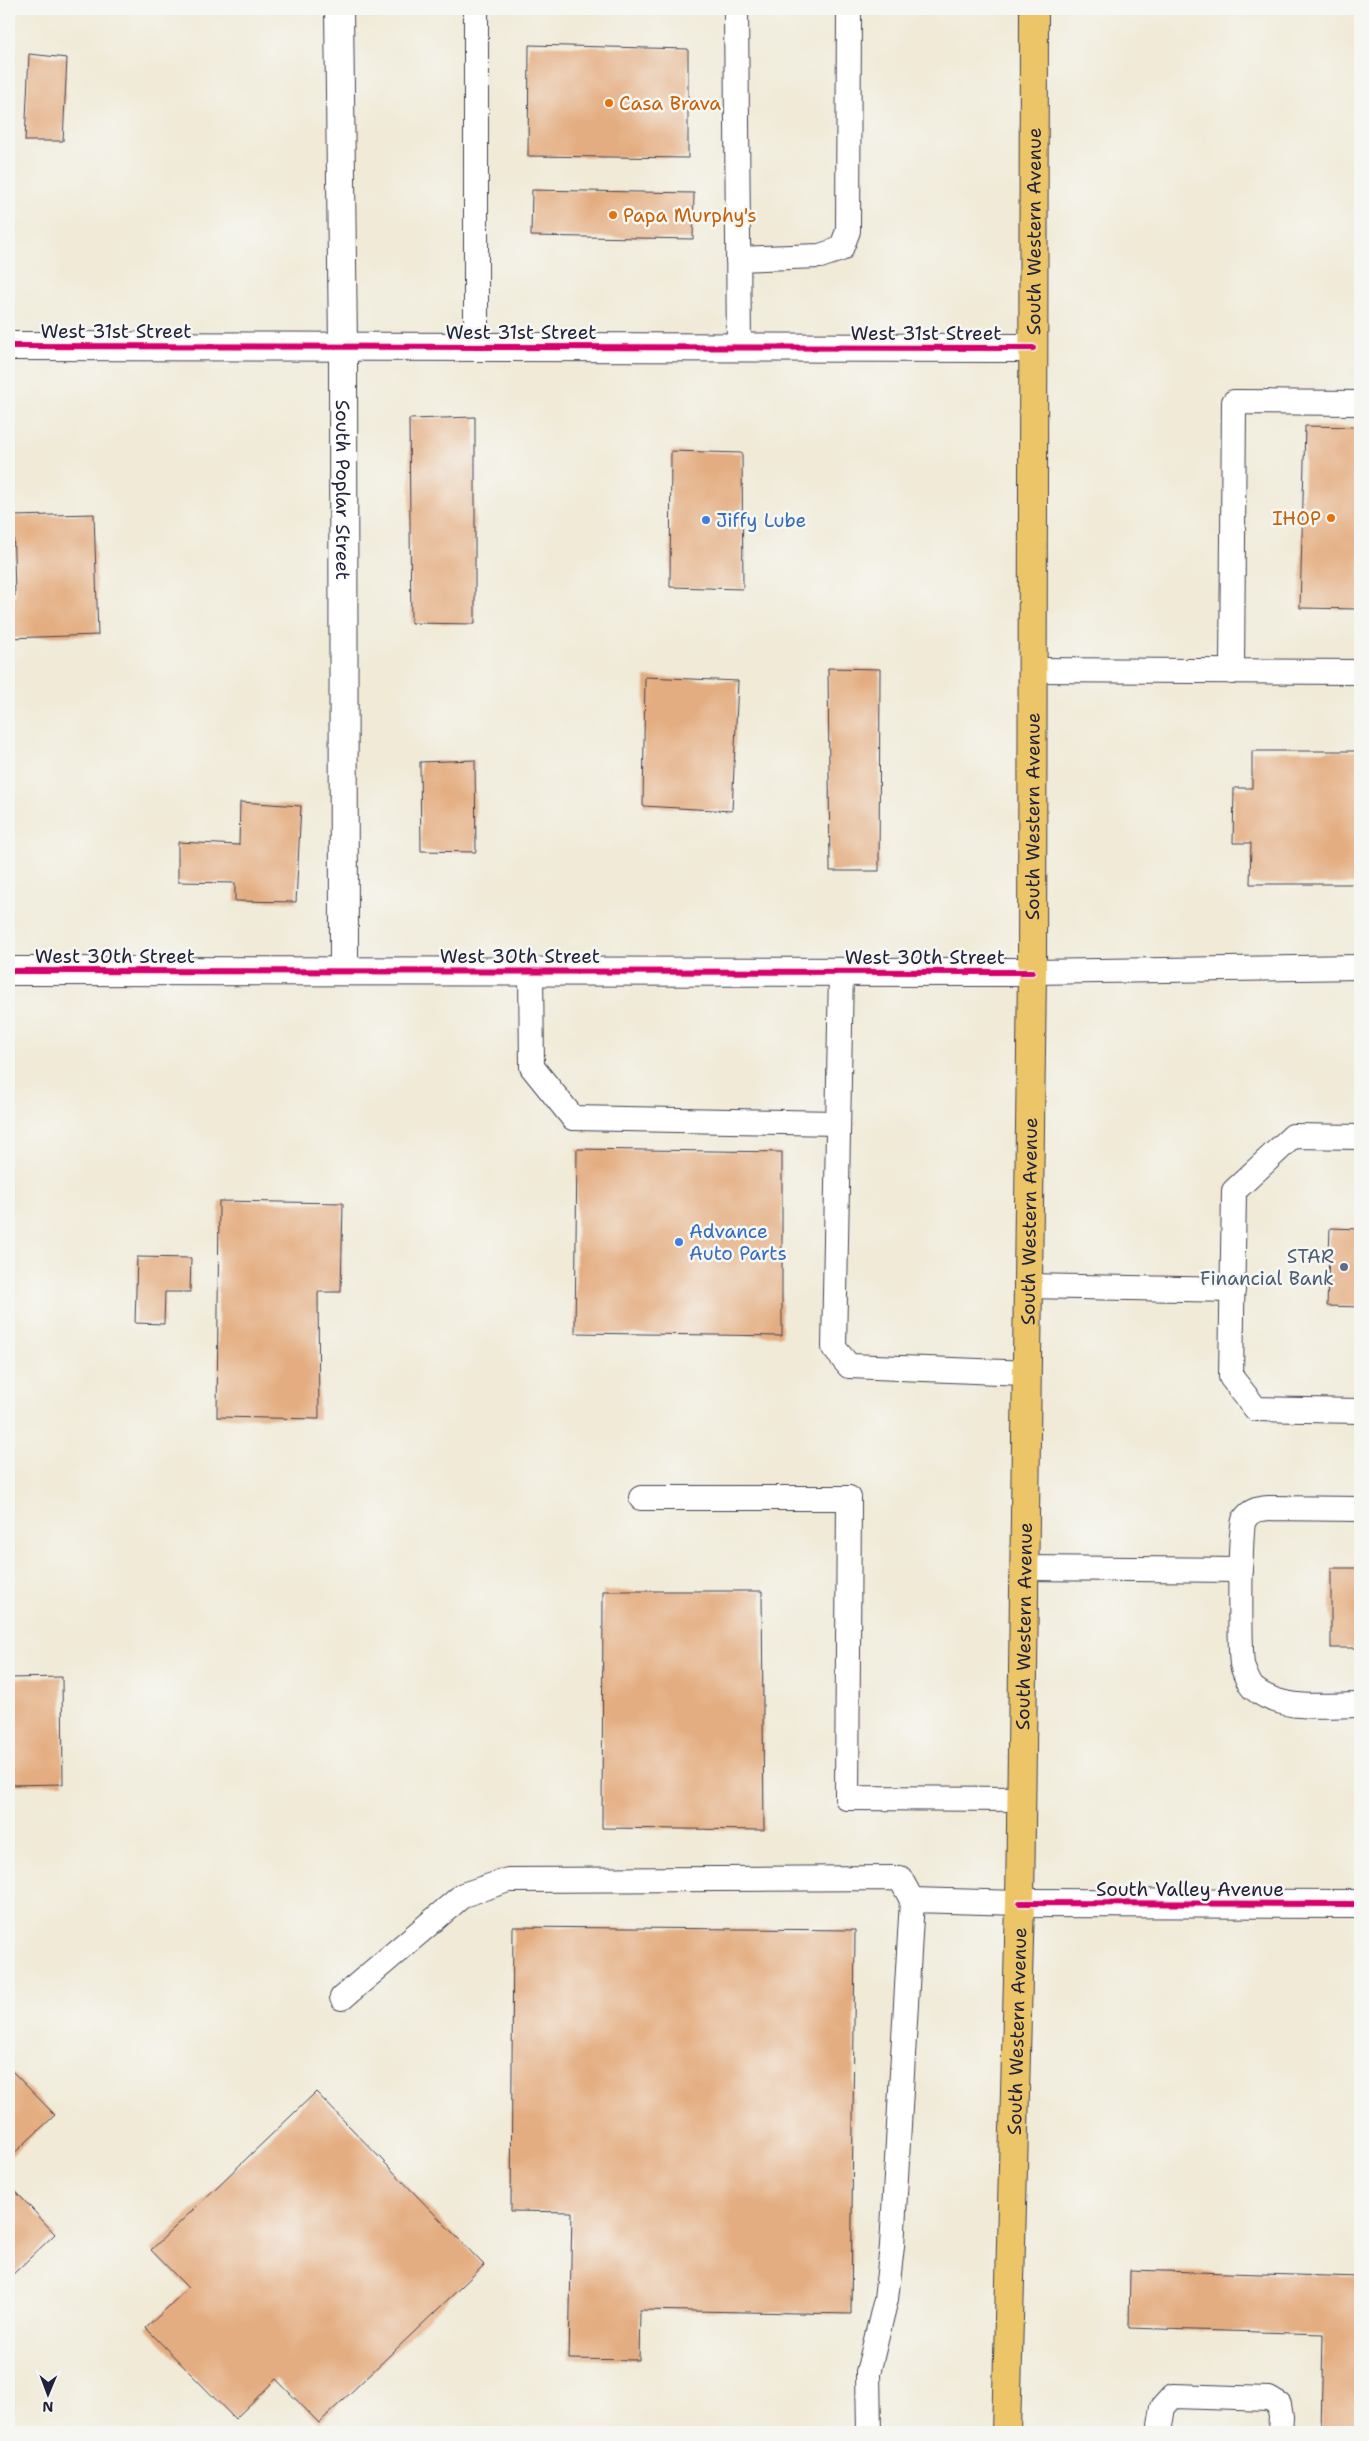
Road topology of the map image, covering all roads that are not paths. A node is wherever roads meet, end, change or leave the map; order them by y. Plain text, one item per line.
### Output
1 (338, 9) edge
2 (476, 9) edge
3 (736, 9) edge
4 (849, 9) edge
5 (1034, 9) edge
6 (738, 259) junction
7 (9, 346) edge
8 (343, 347) junction
9 (476, 347) junction
10 (739, 348) junction
11 (1033, 348) junction
12 (1360, 402) edge
13 (1032, 670) junction
14 (1232, 672) junction
15 (1360, 672) edge
16 (1360, 967) edge
17 (9, 971) edge
18 (344, 971) junction
19 (841, 971) junction
20 (531, 972) junction
21 (1032, 972) junction
22 (838, 1123) junction
23 (1360, 1137) edge
24 (1028, 1286) junction
25 (1233, 1290) junction
26 (1026, 1373) junction
27 (1360, 1411) edge
28 (641, 1498) dead end
29 (1360, 1509) edge
30 (1024, 1568) junction
31 (1241, 1570) junction
32 (1360, 1705) edge
33 (1021, 1799) junction
34 (912, 1900) junction
35 (1020, 1903) junction
36 (1360, 1904) edge
37 (342, 1998) dead end
38 (869, 2432) edge
39 (1006, 2432) edge
40 (1160, 2432) edge
41 (1280, 2432) edge

1 - 8 street, South Poplar Street
2 - 9 lane
3 - 6 lane
4 - 6 lane
5 - 11 highway, South Western Avenue
6 - 10 lane
7 - 8 street, West 31st Street
8 - 9 street, West 31st Street
8 - 18 street, South Poplar Street
9 - 10 street, West 31st Street
10 - 11 street, West 31st Street
11 - 13 highway, South Western Avenue
12 - 14 lane
13 - 14 lane
13 - 21 highway, South Western Avenue
14 - 15 lane
16 - 21 lane
17 - 18 street, West 30th Street
18 - 20 street, West 30th Street
19 - 20 street, West 30th Street
19 - 21 street, West 30th Street
19 - 22 lane
20 - 22 lane
21 - 24 highway, South Western Avenue
22 - 26 lane
23 - 25 lane
24 - 25 lane
24 - 26 highway, South Western Avenue
25 - 27 lane
26 - 30 highway, South Western Avenue
28 - 33 lane
29 - 31 lane
30 - 31 lane
30 - 33 highway, South Western Avenue
31 - 32 lane
33 - 35 highway, South Western Avenue
34 - 35 lane
34 - 37 lane
34 - 38 lane
35 - 36 street, South Valley Avenue
35 - 39 highway, South Western Avenue
40 - 41 lane

